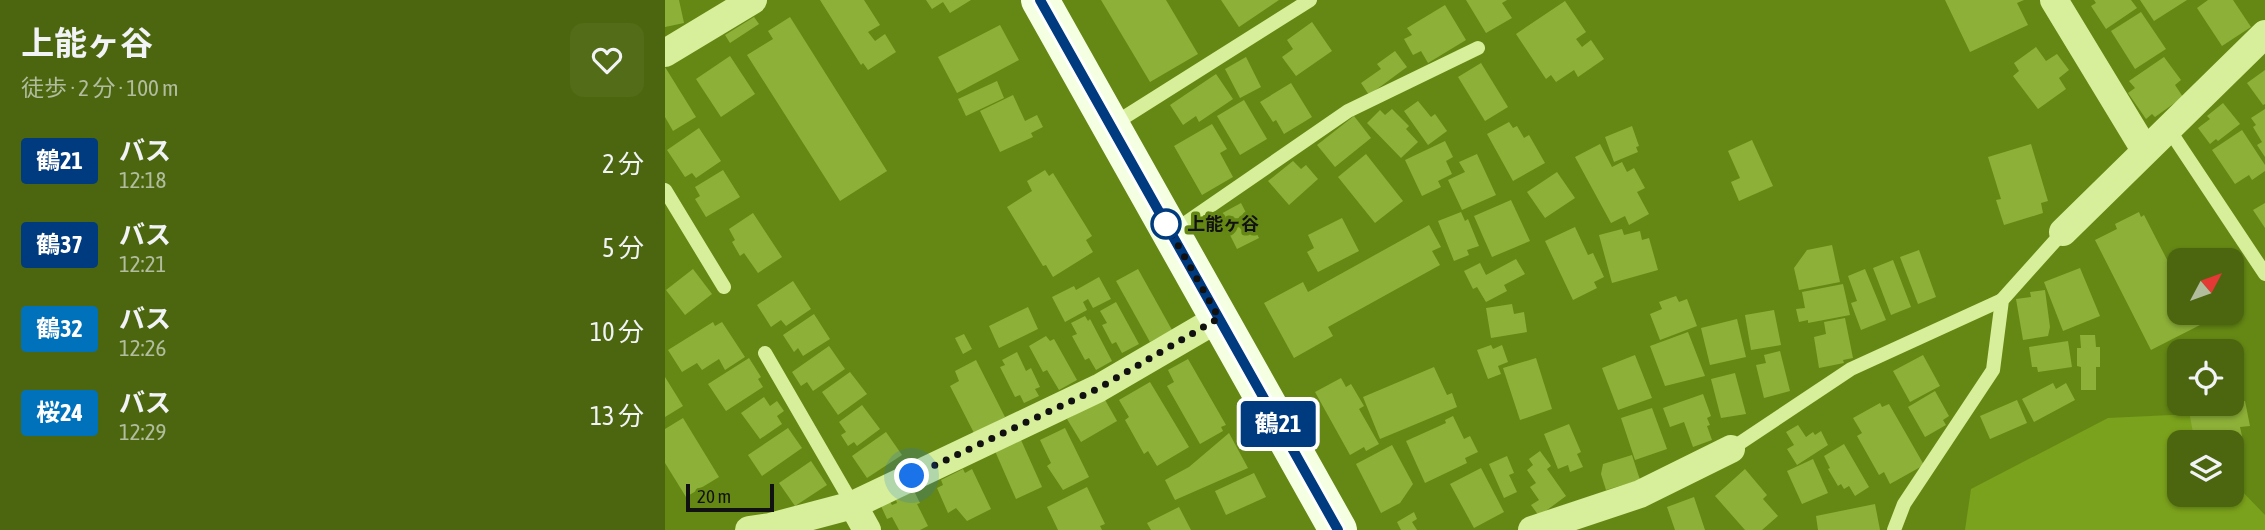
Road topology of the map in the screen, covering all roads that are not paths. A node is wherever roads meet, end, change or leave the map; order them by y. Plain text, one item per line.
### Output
1 (754, 0) edge
2 (1039, 0) edge
3 (1310, 0) edge
4 (2053, 0) edge
5 (2265, 34) edge
6 (1478, 48) dead end
7 (665, 53) edge
8 (1110, 126) junction
9 (2168, 128) junction
10 (2145, 150) junction
11 (665, 190) edge
12 (2063, 232) joint
13 (1171, 233) junction
14 (2265, 274) edge
15 (724, 287) dead end
16 (2002, 300) junction
17 (1219, 318) junction
18 (765, 353) dead end
19 (1731, 449) joint
20 (853, 505) junction
21 (749, 530) edge
22 (867, 530) edge
23 (1338, 530) edge
24 (1532, 530) edge
25 (1894, 530) edge

1 - 7 street
2 - 8 main road
3 - 8 lane
4 - 10 street
5 - 9 street
6 - 13 lane
8 - 13 main road
9 - 10 street
9 - 14 lane
10 - 12 street
11 - 15 lane
12 - 16 lane
13 - 17 main road
16 - 19 lane
16 - 25 lane
17 - 20 street
17 - 23 main road
18 - 20 lane
19 - 24 street
20 - 21 street
20 - 22 street

